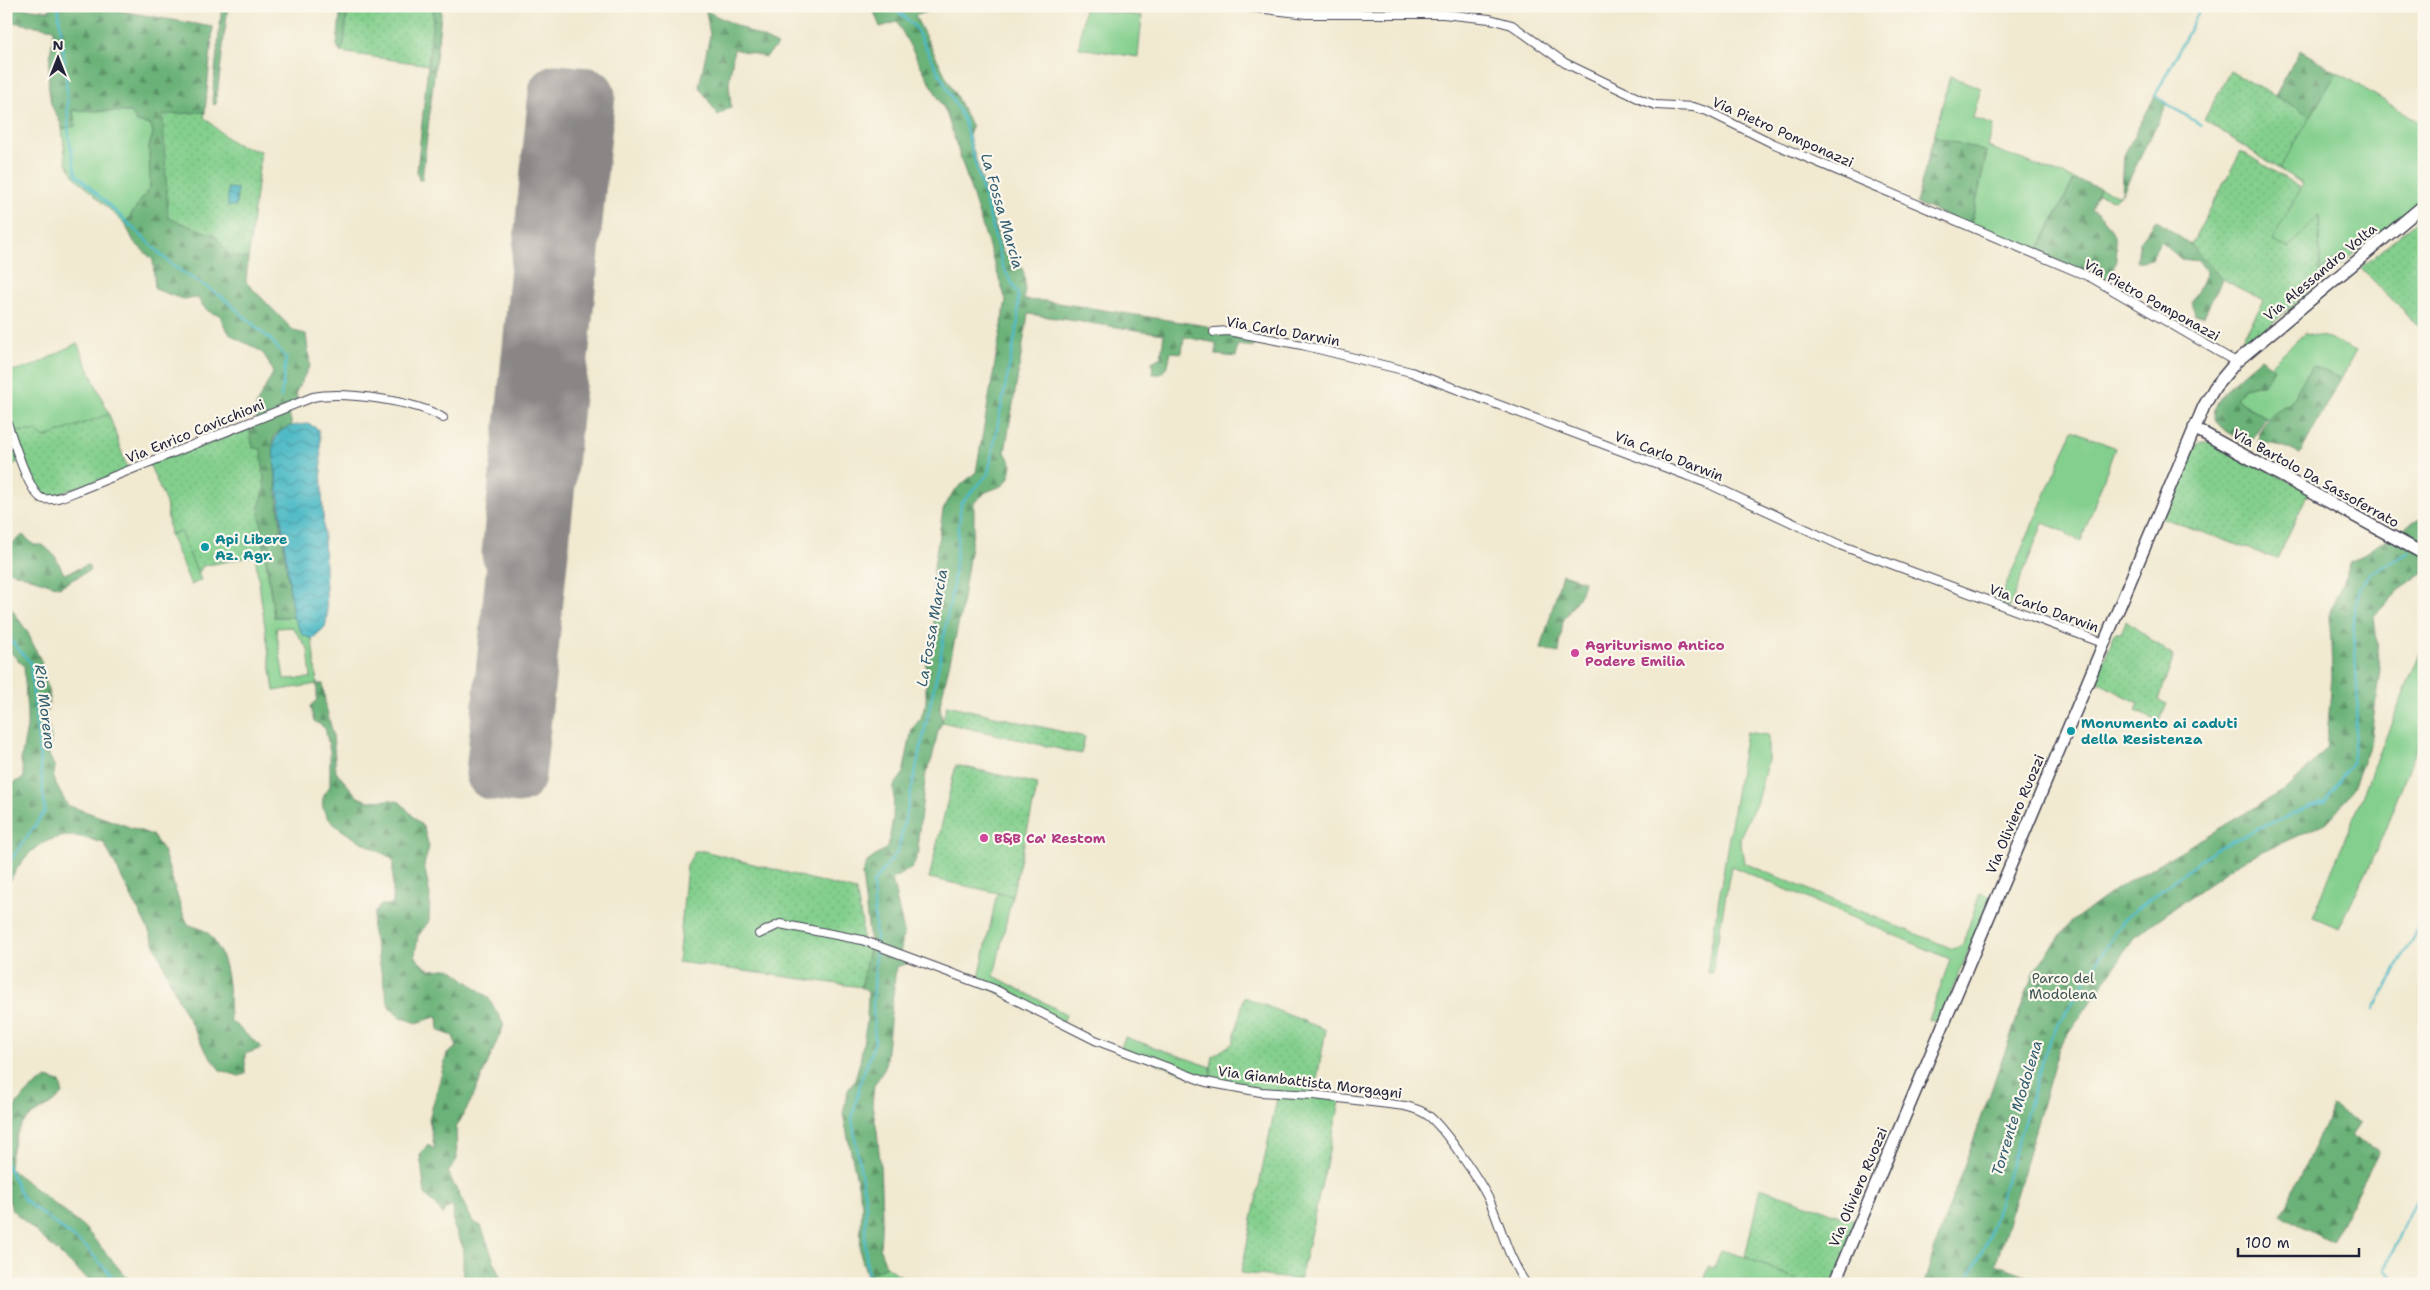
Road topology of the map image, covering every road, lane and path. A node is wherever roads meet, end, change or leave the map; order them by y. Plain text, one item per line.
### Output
1 (1240, 6) edge
2 (2424, 205) edge
3 (1214, 332) dead end
4 (2236, 362) junction
5 (443, 418) dead end
6 (6, 420) edge
7 (2194, 428) junction
8 (2424, 554) edge
9 (2103, 643) junction
10 (759, 934) dead end
11 (1526, 1284) edge
12 (1834, 1284) edge

1 - 4 street, Via Pietro Pomponazzi
2 - 4 street, Via Alessandro Volta
3 - 9 street, Via Carlo Darwin
4 - 7 street, Via Oliviero Ruozzi
5 - 6 street, Via Enrico Cavicchioni
7 - 8 street, Via Bartolo Da Sassoferrato
7 - 9 street, Via Oliviero Ruozzi
9 - 12 street, Via Oliviero Ruozzi
10 - 11 street, Via Giambattista Morgagni

